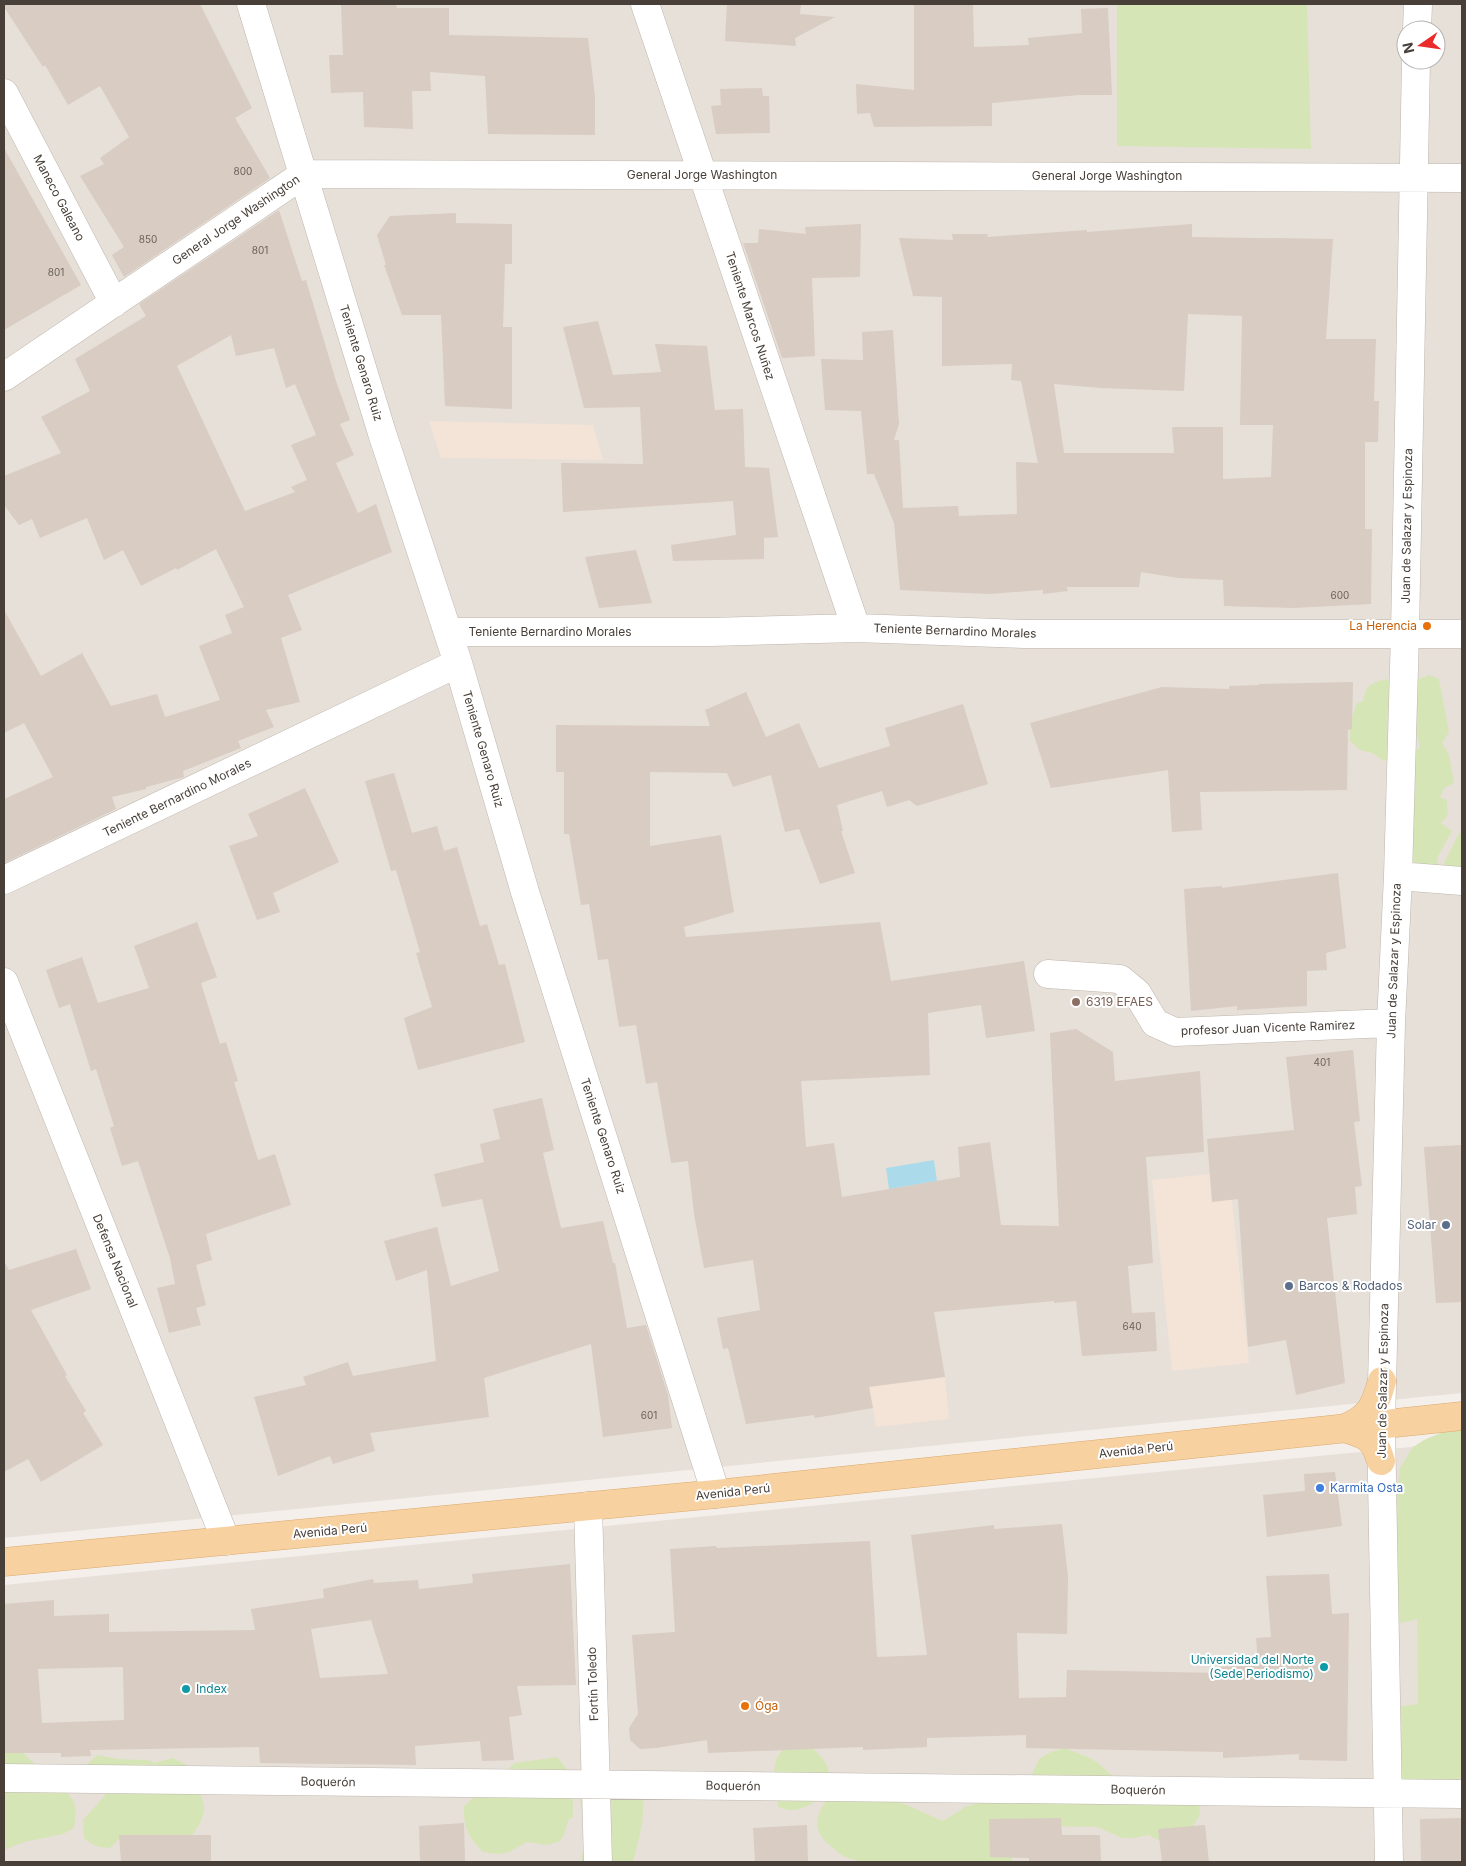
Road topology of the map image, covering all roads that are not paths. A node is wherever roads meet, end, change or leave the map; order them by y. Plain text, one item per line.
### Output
1 (251, 4) edge
2 (645, 4) edge
3 (1418, 4) edge
4 (1417, 20) edge
5 (1416, 70) edge
6 (4, 93) edge
7 (304, 174) junction
8 (704, 175) junction
9 (1414, 177) junction
10 (1462, 178) edge
11 (114, 303) junction
12 (4, 377) edge
13 (856, 628) junction
14 (448, 632) junction
15 (1405, 633) junction
16 (1462, 634) edge
17 (458, 663) junction
18 (1398, 876) junction
19 (4, 880) edge
20 (1462, 881) edge
21 (1048, 974) dead end
22 (4, 982) edge
23 (1391, 1023) junction
24 (1382, 1381) junction
25 (1462, 1416) edge
26 (1410, 1421) junction
27 (1381, 1424) junction
28 (1344, 1428) junction
29 (1381, 1462) junction
30 (716, 1494) junction
31 (588, 1506) junction
32 (226, 1541) junction
33 (5, 1559) edge
34 (4, 1778) edge
35 (595, 1785) junction
36 (1388, 1792) junction
37 (1462, 1794) edge
38 (598, 1862) edge
39 (1389, 1862) edge

1 - 7 street, Teniente Genaro Ruiz
2 - 8 street, Teniente Marcos Nuñez
3 - 4 street
5 - 9 street, Juan de Salazar y Espinoza
6 - 11 street, Maneco Galeano
7 - 8 street, General Jorge Washington
7 - 11 street, General Jorge Washington
7 - 14 street, Teniente Genaro Ruiz
8 - 9 street, General Jorge Washington
8 - 13 street, Teniente Marcos Nuñez
9 - 10 street, General Jorge Washington
9 - 15 street, Juan de Salazar y Espinoza
11 - 12 street, General Jorge Washington
13 - 14 street, Teniente Bernardino Morales
13 - 15 street, Teniente Bernardino Morales
14 - 17 street, Teniente Genaro Ruiz
15 - 16 street, Teniente Bernardino Morales
15 - 18 street, Juan de Salazar y Espinoza
17 - 19 street, Teniente Bernardino Morales
17 - 30 street, Teniente Genaro Ruiz
18 - 20 street
18 - 23 street, Juan de Salazar y Espinoza
21 - 23 street, profesor Juan Vicente Ramirez
22 - 32 street, Defensa Nacional
23 - 24 street, Juan de Salazar y Espinoza
24 - 27 street, Juan de Salazar y Espinoza
24 - 28 main road
25 - 26 main road, Avenida Perú
26 - 27 main road, Avenida Perú
26 - 29 main road
27 - 28 main road, Avenida Perú
27 - 29 street, Juan de Salazar y Espinoza
28 - 29 main road
28 - 30 main road, Avenida Perú
29 - 36 street, Juan de Salazar y Espinoza
30 - 31 main road, Avenida Perú
31 - 32 main road, Avenida Perú
31 - 35 street, Fortín Toledo
32 - 33 main road, Avenida Perú
34 - 35 street, Boquerón
35 - 36 street, Boquerón
35 - 38 street, Fortín Toledo
36 - 37 street, Boquerón
36 - 39 street, Juan de Salazar y Espinoza

